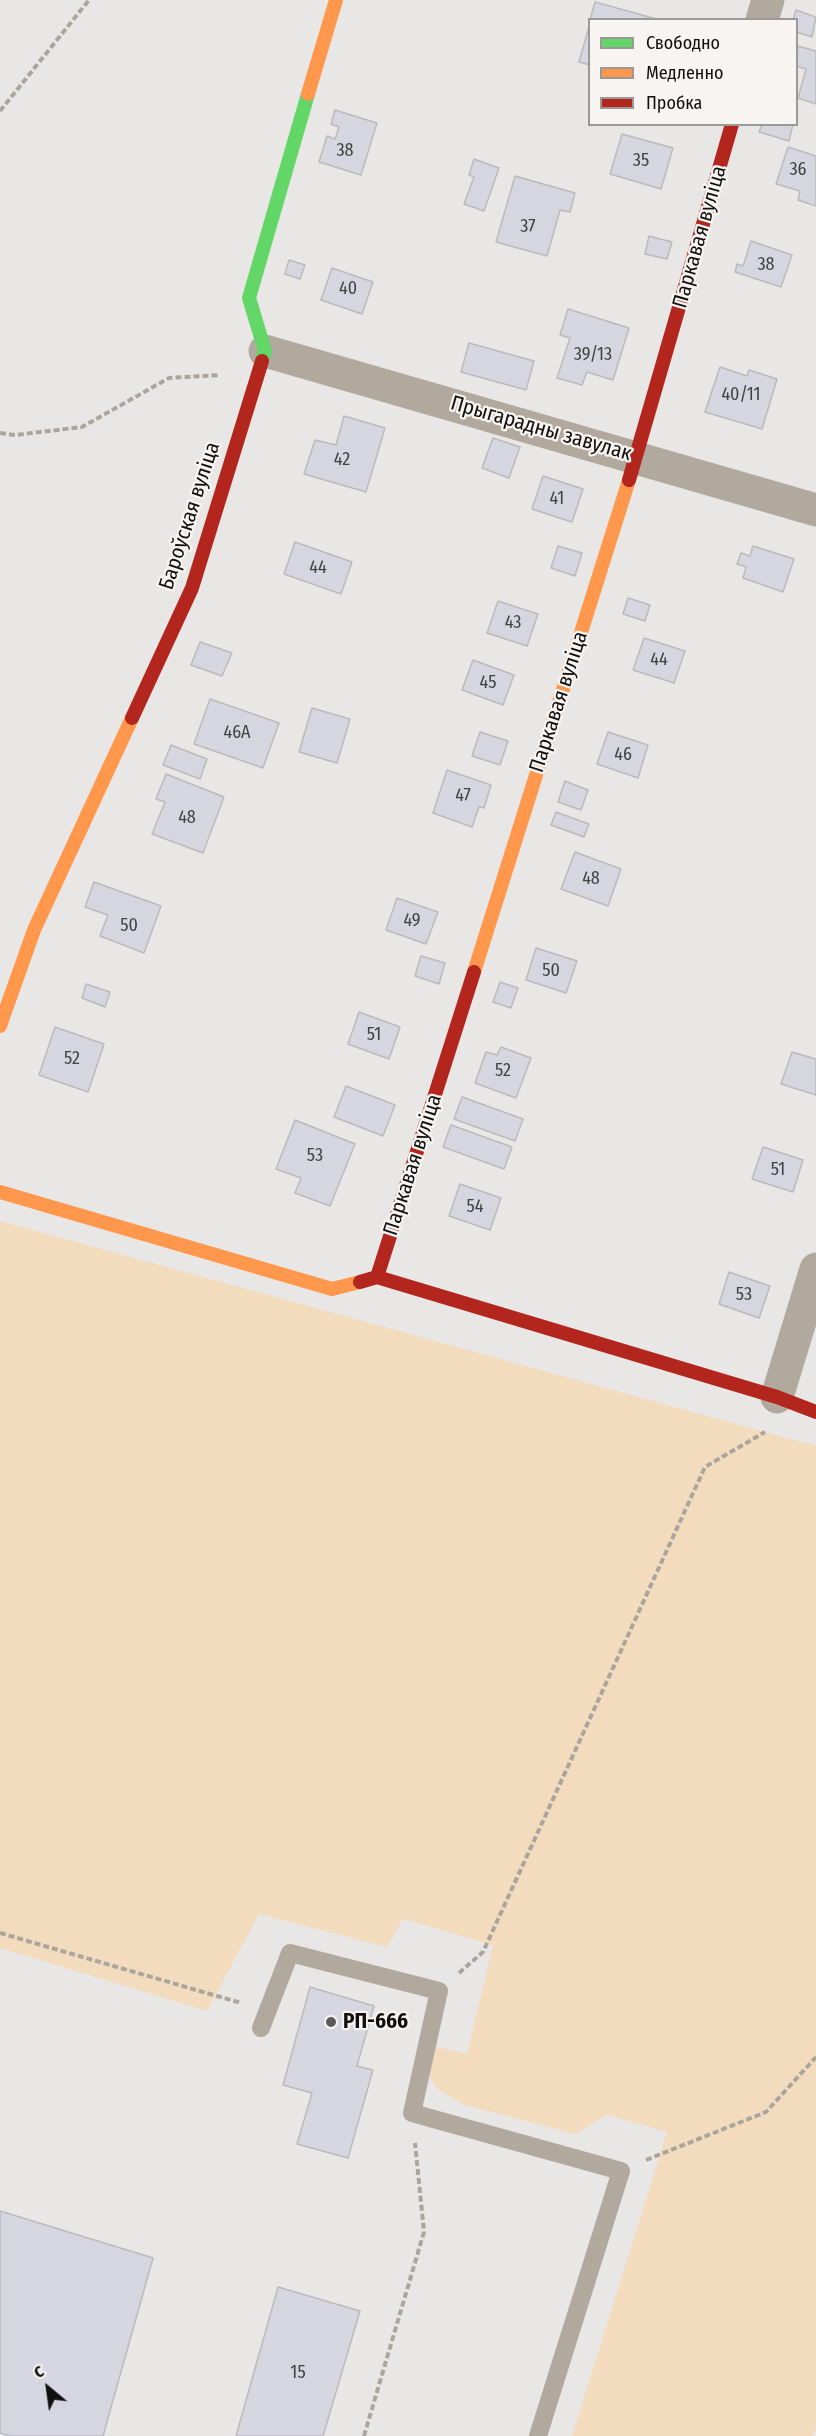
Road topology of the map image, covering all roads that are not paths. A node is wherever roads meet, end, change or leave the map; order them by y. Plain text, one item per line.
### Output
1 (336, 0) edge
2 (768, 0) edge
3 (763, 18) edge
4 (731, 126) edge
5 (261, 361) junction
6 (637, 456) junction
7 (816, 510) edge
8 (0, 1026) edge
9 (0, 1192) edge
10 (816, 1269) edge
11 (377, 1277) junction
12 (777, 1397) junction
13 (816, 1412) edge
14 (261, 2028) dead end
15 (538, 2436) edge

1 - 5 street
2 - 3 street
4 - 6 street, Паркавая вуліца
5 - 6 street, Прыгарадны завулак
5 - 8 street, Бароўская вуліца
6 - 7 street, Прыгарадны завулак
6 - 11 street, Паркавая вуліца
9 - 11 street
10 - 12 street
11 - 12 street
12 - 13 street
14 - 15 lane

